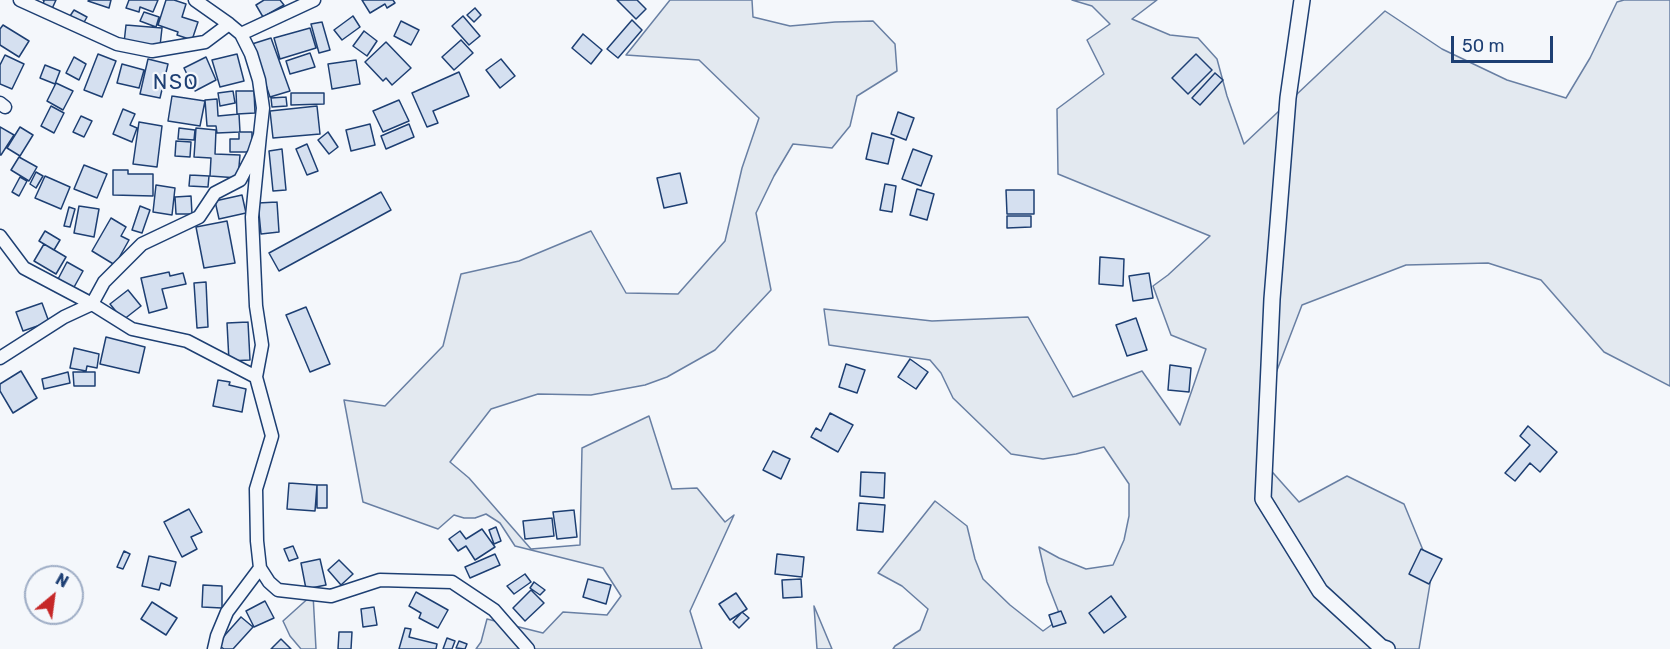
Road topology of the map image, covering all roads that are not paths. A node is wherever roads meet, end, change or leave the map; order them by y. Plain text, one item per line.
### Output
1 (20, 0) edge
2 (195, 0) edge
3 (314, 0) edge
4 (1302, 0) edge
5 (229, 24) junction
6 (241, 34) junction
7 (260, 135) junction
8 (0, 236) edge
9 (92, 304) junction
10 (0, 358) edge
11 (256, 376) junction
12 (260, 568) junction
13 (214, 649) edge
14 (528, 649) edge
15 (1387, 649) edge

1 - 5 street
2 - 5 street
3 - 6 street
4 - 15 street
5 - 6 street
6 - 7 street
7 - 9 street
7 - 11 street
8 - 9 street
9 - 10 street
9 - 11 street
11 - 12 street
12 - 13 street
12 - 14 street

